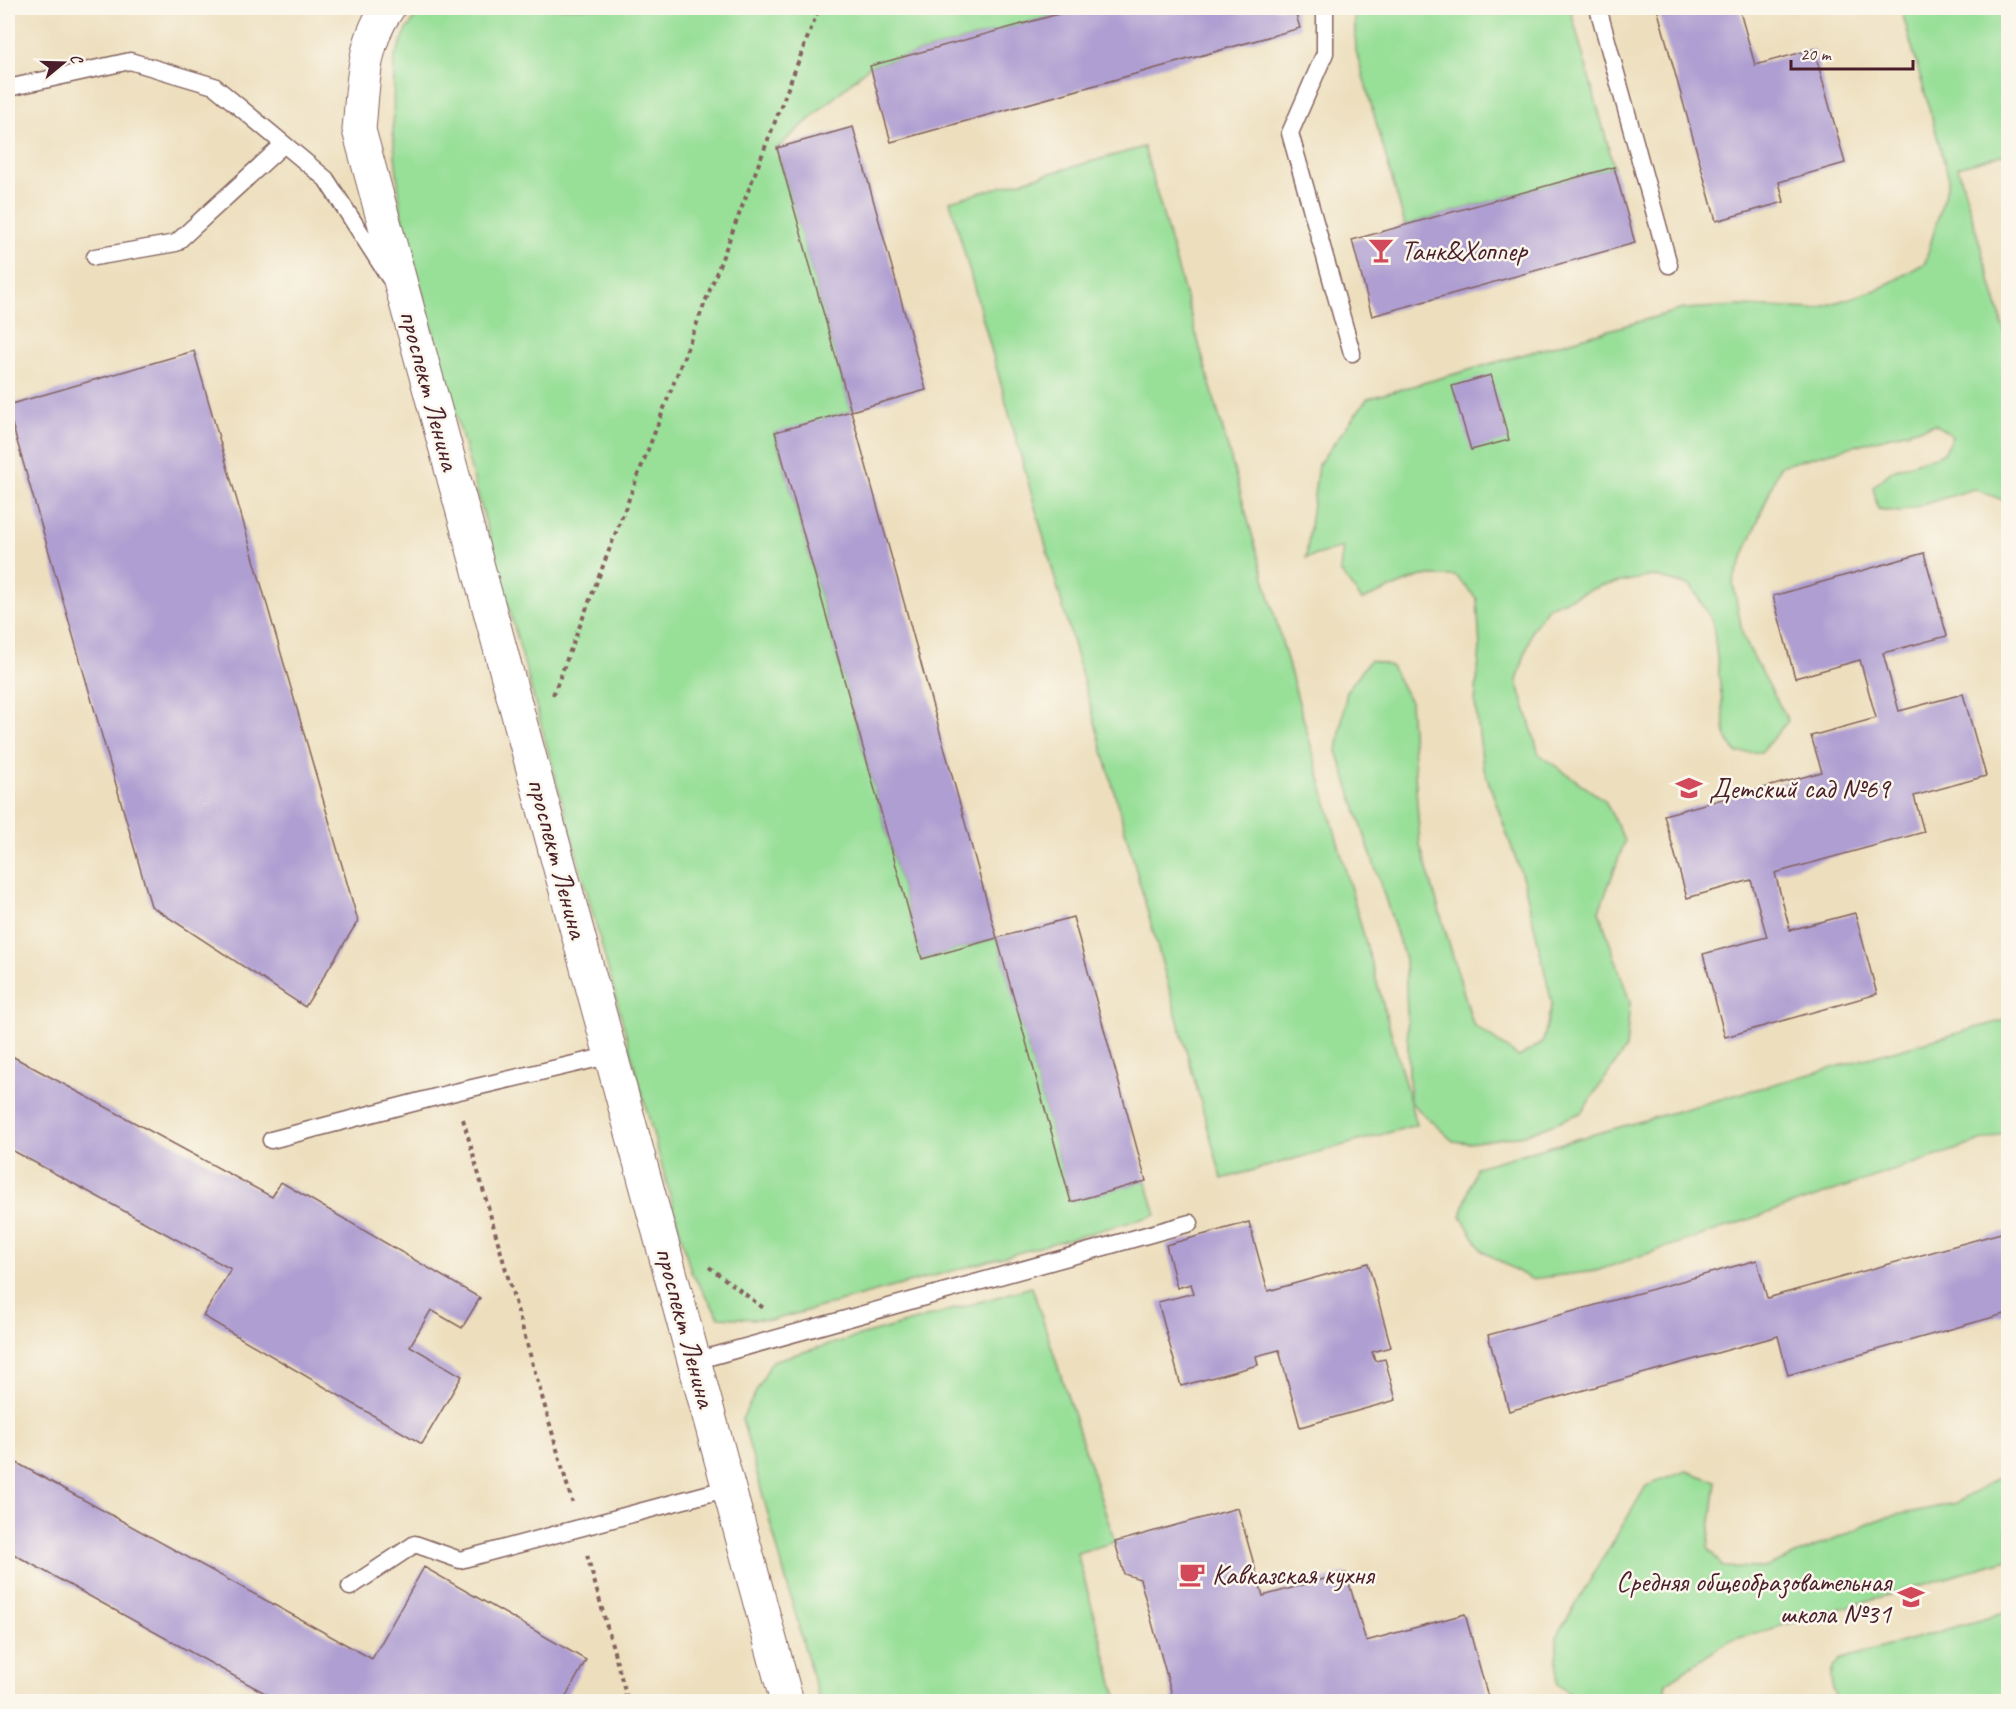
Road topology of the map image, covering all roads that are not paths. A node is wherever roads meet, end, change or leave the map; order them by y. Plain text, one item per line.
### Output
1 (1325, 8) edge
2 (1598, 8) edge
3 (382, 10) edge
4 (8, 88) edge
5 (284, 144) junction
6 (95, 257) dead end
7 (1670, 265) dead end
8 (407, 305) junction
9 (1352, 353) dead end
10 (612, 1055) junction
11 (271, 1140) dead end
12 (1190, 1223) dead end
13 (695, 1361) junction
14 (729, 1488) junction
15 (350, 1587) dead end
16 (787, 1701) edge

1 - 9 lane
2 - 7 lane
3 - 8 street, проспект Ленина
4 - 5 lane
5 - 6 lane
5 - 8 lane
8 - 10 street, проспект Ленина
10 - 11 lane
10 - 13 street, проспект Ленина
12 - 13 lane
13 - 14 street, проспект Ленина
14 - 15 lane
14 - 16 street, проспект Ленина

